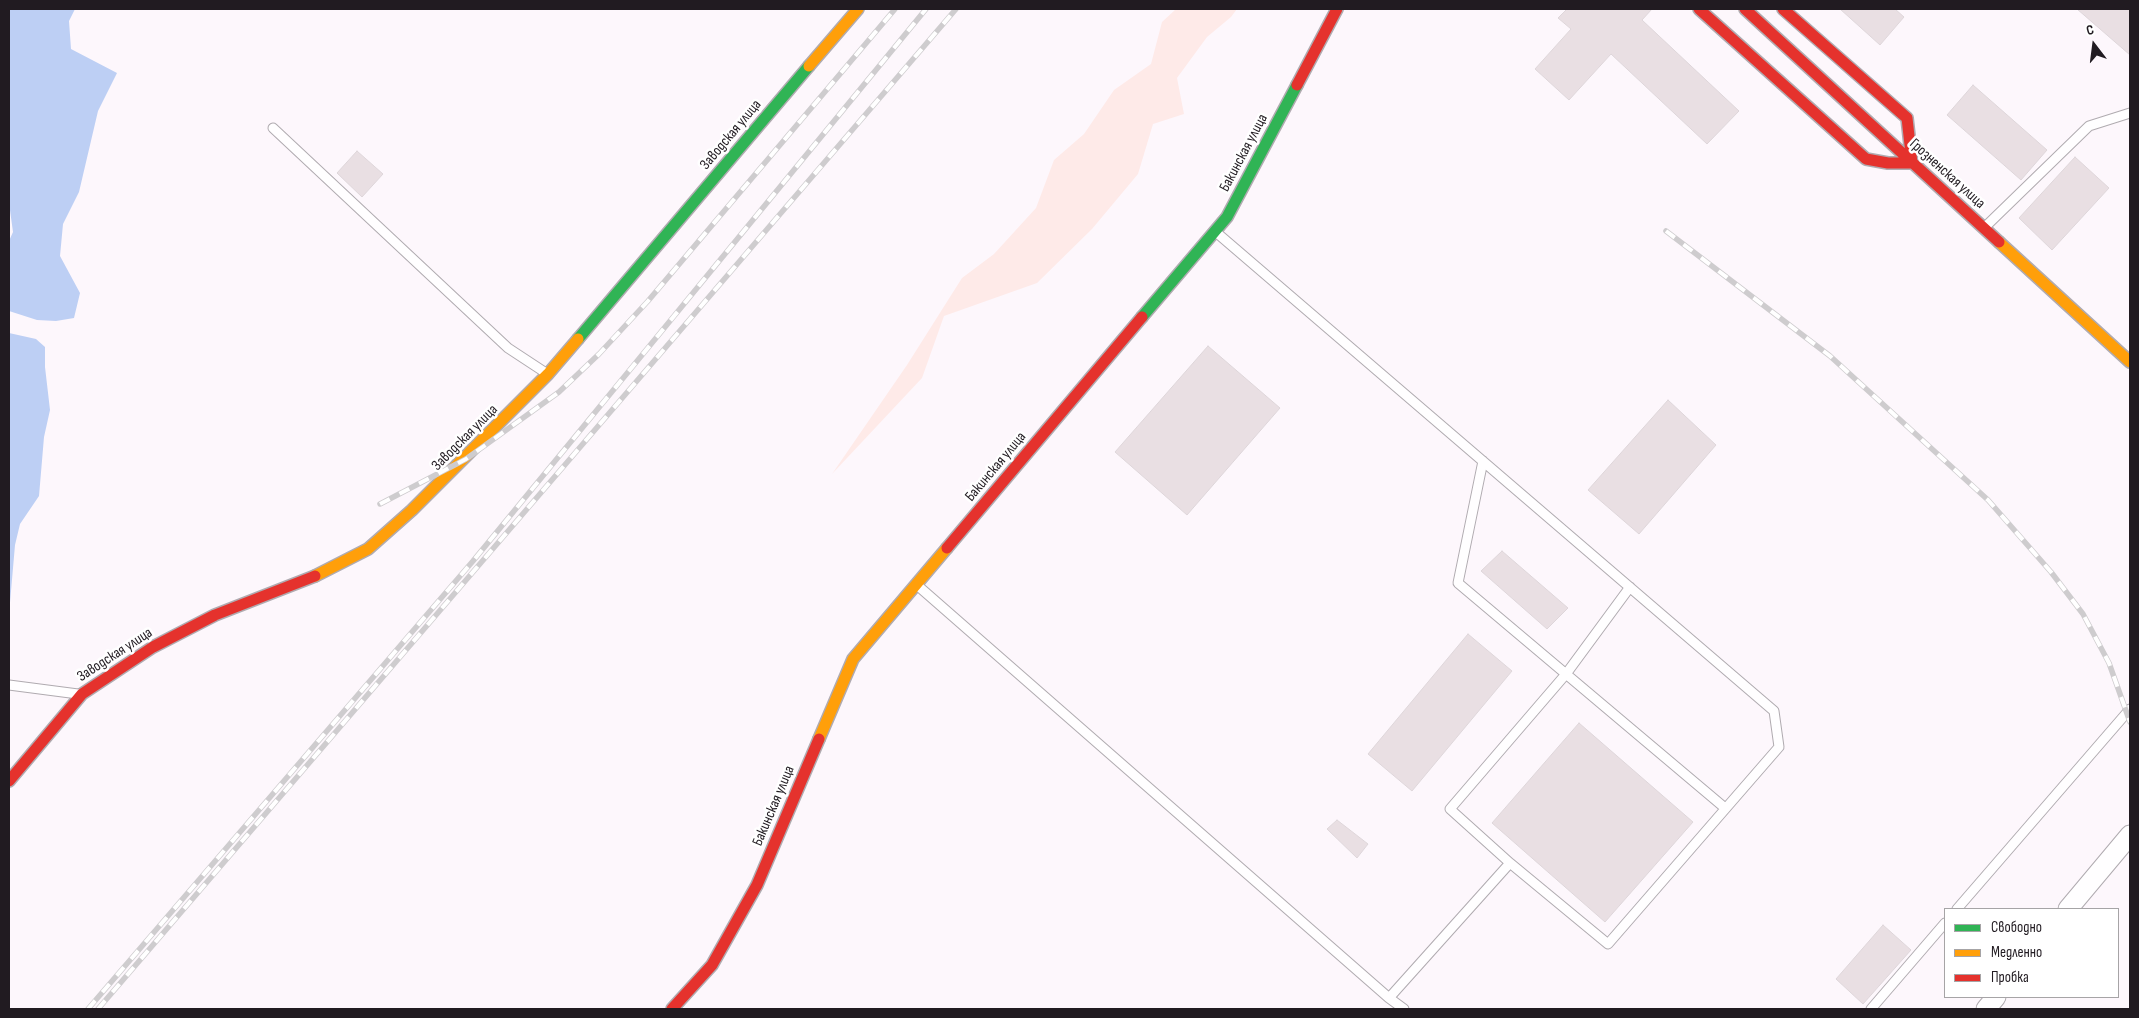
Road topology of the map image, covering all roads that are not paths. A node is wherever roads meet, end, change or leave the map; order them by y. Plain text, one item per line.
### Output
1 (858, 9) edge
2 (1337, 9) edge
3 (1699, 9) edge
4 (1745, 9) edge
5 (1783, 9) edge
6 (2130, 113) edge
7 (273, 128) dead end
8 (1912, 163) junction
9 (1984, 227) junction
10 (1215, 231) junction
11 (2130, 362) edge
12 (548, 374) junction
13 (1483, 461) junction
14 (916, 584) junction
15 (1630, 587) junction
16 (1566, 674) junction
17 (9, 685) edge
18 (82, 694) junction
19 (2130, 709) edge
20 (9, 781) edge
21 (1725, 808) junction
22 (2130, 835) edge
23 (1510, 863) junction
24 (1958, 908) edge
25 (2069, 908) edge
26 (1944, 924) edge
27 (1389, 998) junction
28 (1995, 998) edge
29 (675, 1008) edge
30 (1404, 1009) edge
31 (1870, 1009) edge
32 (1986, 1009) edge

1 - 12 street, Заводская улица
2 - 10 street, Бакинская улица
3 - 8 street
4 - 8 street, Грозненская улица
5 - 8 street
6 - 9 lane
7 - 12 lane
8 - 9 street, Грозненская улица
9 - 11 street, Грозненская улица
10 - 13 lane
10 - 14 street, Бакинская улица
12 - 18 street, Заводская улица
13 - 15 lane
13 - 16 lane
14 - 27 lane
14 - 29 street, Бакинская улица
15 - 16 lane
15 - 21 lane
16 - 21 lane
16 - 23 lane
17 - 18 lane
18 - 20 street, Заводская улица
19 - 24 lane
21 - 23 lane
22 - 25 street
23 - 27 lane
26 - 31 lane
27 - 30 lane
28 - 32 street

